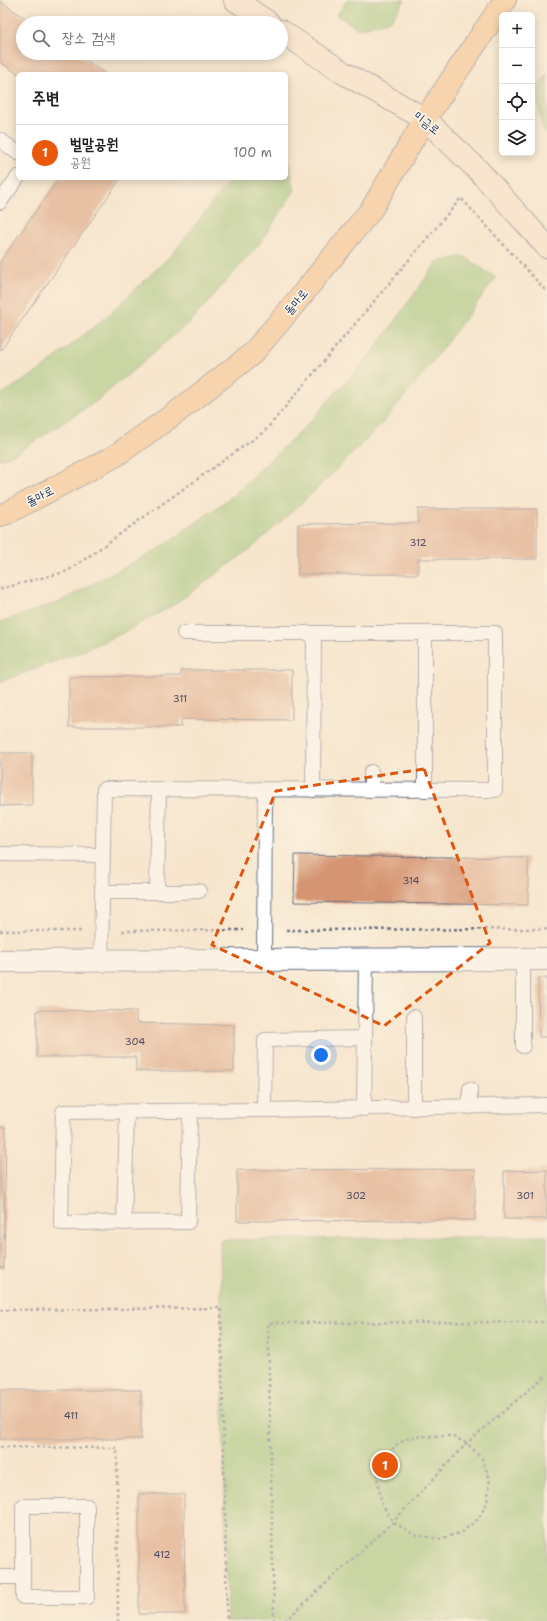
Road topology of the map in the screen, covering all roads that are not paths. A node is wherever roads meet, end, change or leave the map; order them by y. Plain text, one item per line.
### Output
1 (235, 0) edge
2 (505, 0) edge
3 (259, 16) edge
4 (288, 36) edge
5 (425, 119) junction
6 (0, 140) edge
7 (16, 152) edge
8 (16, 180) edge
9 (0, 202) edge
10 (547, 247) edge
11 (0, 515) edge
12 (184, 632) dead end
13 (314, 633) junction
14 (425, 633) junction
15 (371, 772) dead end
16 (159, 789) junction
17 (265, 790) junction
18 (313, 790) junction
19 (371, 790) junction
20 (425, 790) junction
21 (0, 854) edge
22 (103, 855) junction
23 (199, 891) dead end
24 (102, 892) junction
25 (157, 892) junction
26 (522, 958) junction
27 (264, 959) junction
28 (366, 959) junction
29 (547, 959) edge
30 (0, 960) edge
31 (101, 960) junction
32 (414, 1017) dead end
33 (364, 1038) junction
34 (522, 1046) dead end
35 (470, 1089) dead end
36 (547, 1105) edge
37 (470, 1107) junction
38 (414, 1108) junction
39 (364, 1109) junction
40 (264, 1110) junction
41 (190, 1111) junction
42 (127, 1112) junction
43 (124, 1223) junction
44 (0, 1577) edge
45 (23, 1577) junction

1 - 3 main road
2 - 5 main road, 돌마로
4 - 5 main road, 미금로
5 - 10 main road, 미금로
5 - 11 main road, 돌마로
6 - 7 lane
8 - 9 lane
12 - 13 lane
13 - 14 lane
13 - 18 lane
14 - 20 lane
14 - 20 lane
15 - 19 lane
16 - 17 lane
16 - 22 lane
16 - 25 lane
17 - 18 lane
17 - 27 lane
18 - 19 lane
19 - 20 lane
21 - 22 lane
22 - 24 lane
23 - 25 lane
24 - 25 lane
24 - 31 lane
26 - 28 street
26 - 29 street
26 - 34 lane
27 - 28 street
27 - 31 street
28 - 33 lane
30 - 31 street
32 - 38 lane
33 - 39 lane
33 - 40 lane
35 - 37 lane
36 - 37 lane
37 - 38 lane
38 - 39 lane
39 - 40 lane
40 - 41 lane
41 - 42 lane
41 - 43 lane
42 - 43 lane
42 - 43 lane
44 - 45 lane
45 - 45 lane

